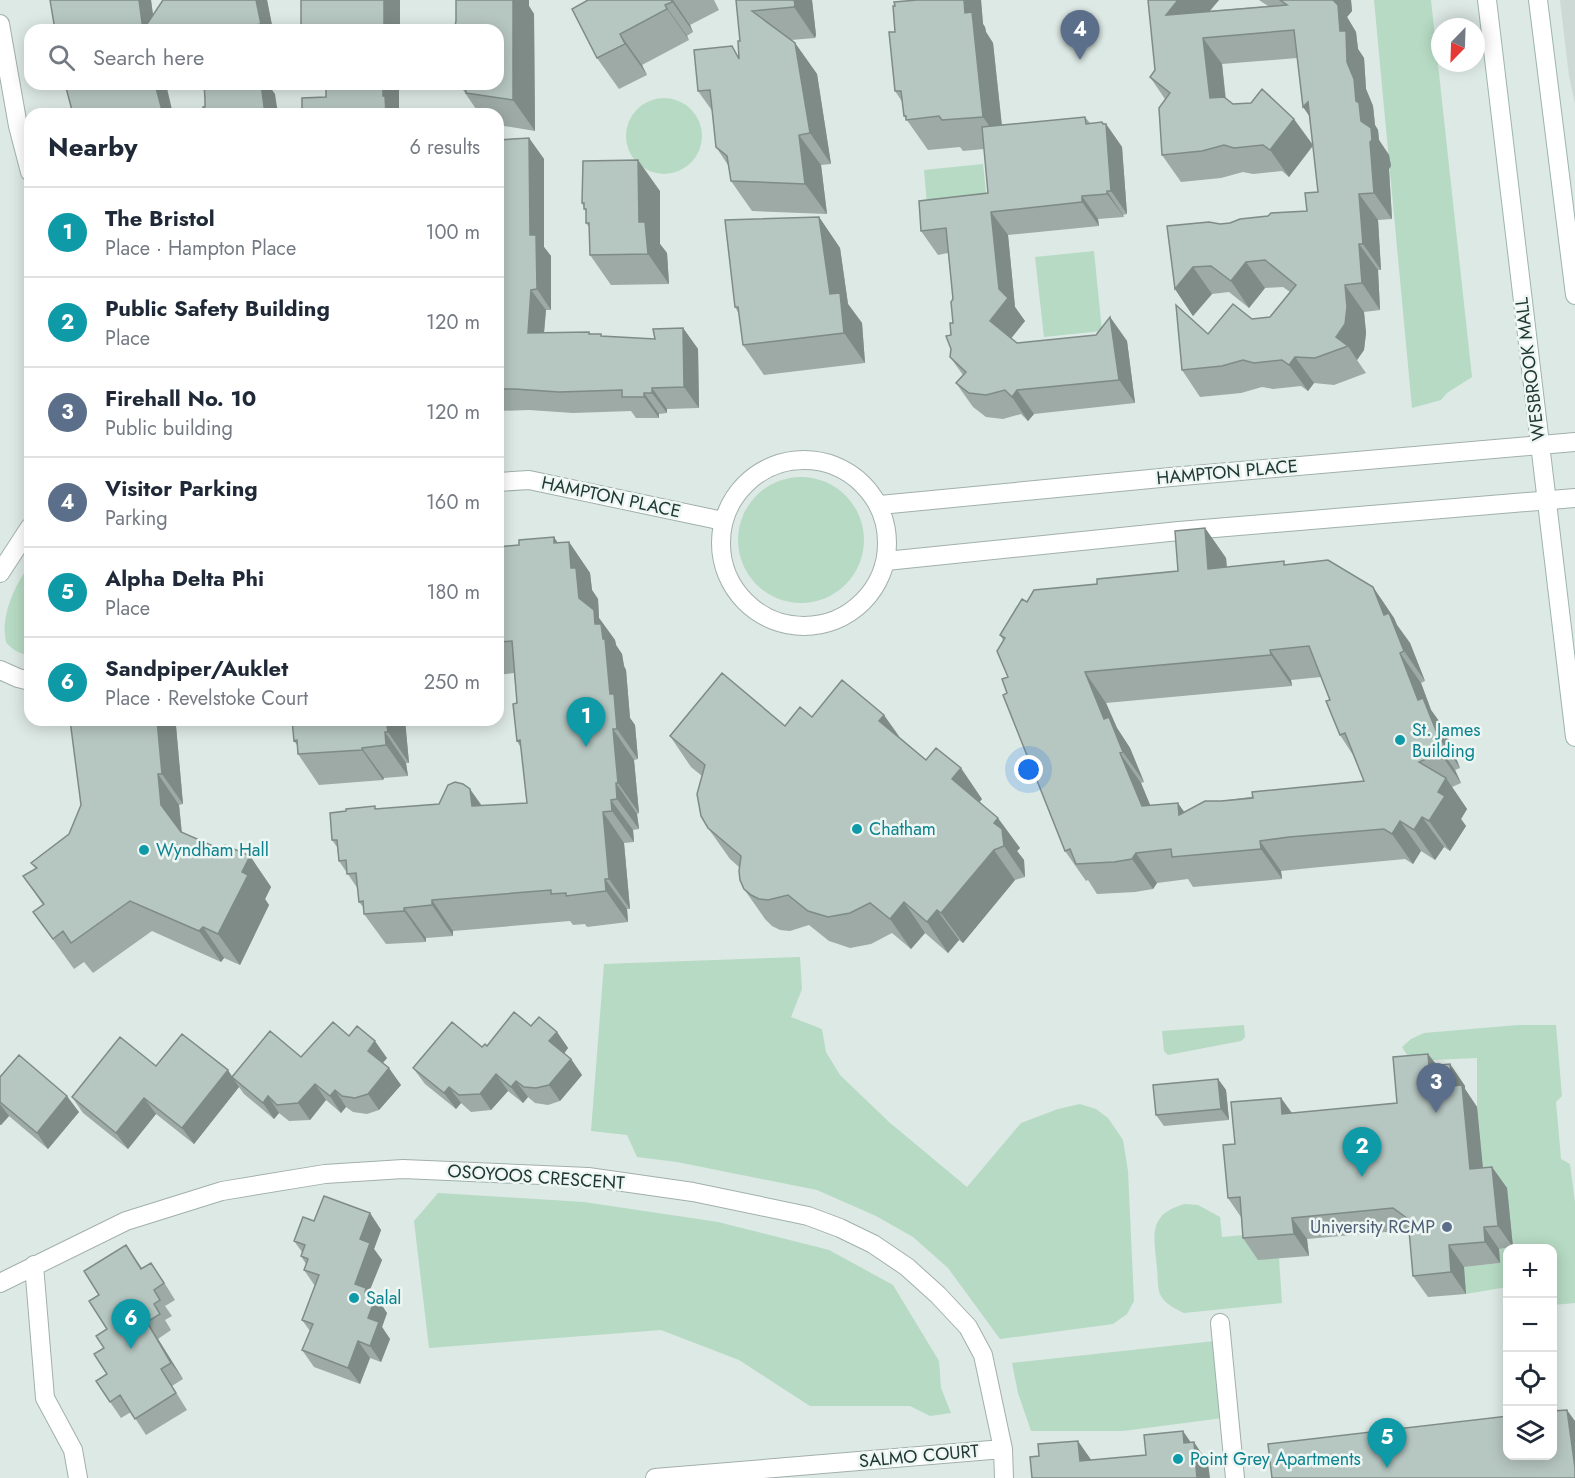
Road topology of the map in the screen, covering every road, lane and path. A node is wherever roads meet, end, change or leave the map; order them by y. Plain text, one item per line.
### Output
1 (1487, 0) edge
2 (1538, 0) edge
3 (0, 24) edge
4 (24, 145) edge
5 (1575, 295) edge
6 (1575, 442) edge
7 (1539, 446) junction
8 (504, 482) edge
9 (1575, 498) edge
10 (1545, 501) junction
11 (880, 505) junction
12 (723, 521) junction
13 (24, 536) edge
14 (886, 561) junction
15 (0, 573) edge
16 (0, 670) edge
17 (24, 680) edge
18 (1575, 737) edge
19 (34, 1265) junction
20 (0, 1283) edge
21 (1220, 1323) dead end
22 (1002, 1449) junction
23 (78, 1478) edge
24 (655, 1478) edge
25 (1004, 1478) edge
26 (1235, 1478) edge

1 - 7 street, WESBROOK MALL
2 - 5 street
3 - 4 street
6 - 7 street, HAMPTON PLACE
7 - 10 street, WESBROOK MALL
7 - 11 street, HAMPTON PLACE
8 - 12 street, HAMPTON PLACE
9 - 10 street
10 - 14 street
10 - 18 street, WESBROOK MALL
11 - 12 street
11 - 14 street
12 - 14 street
13 - 15 street
16 - 17 street
19 - 20 street, OSOYOOS CRESCENT
19 - 22 street, OSOYOOS CRESCENT
19 - 23 street
21 - 26 street
22 - 24 street, SALMO COURT
22 - 25 street, OSOYOOS CRESCENT

